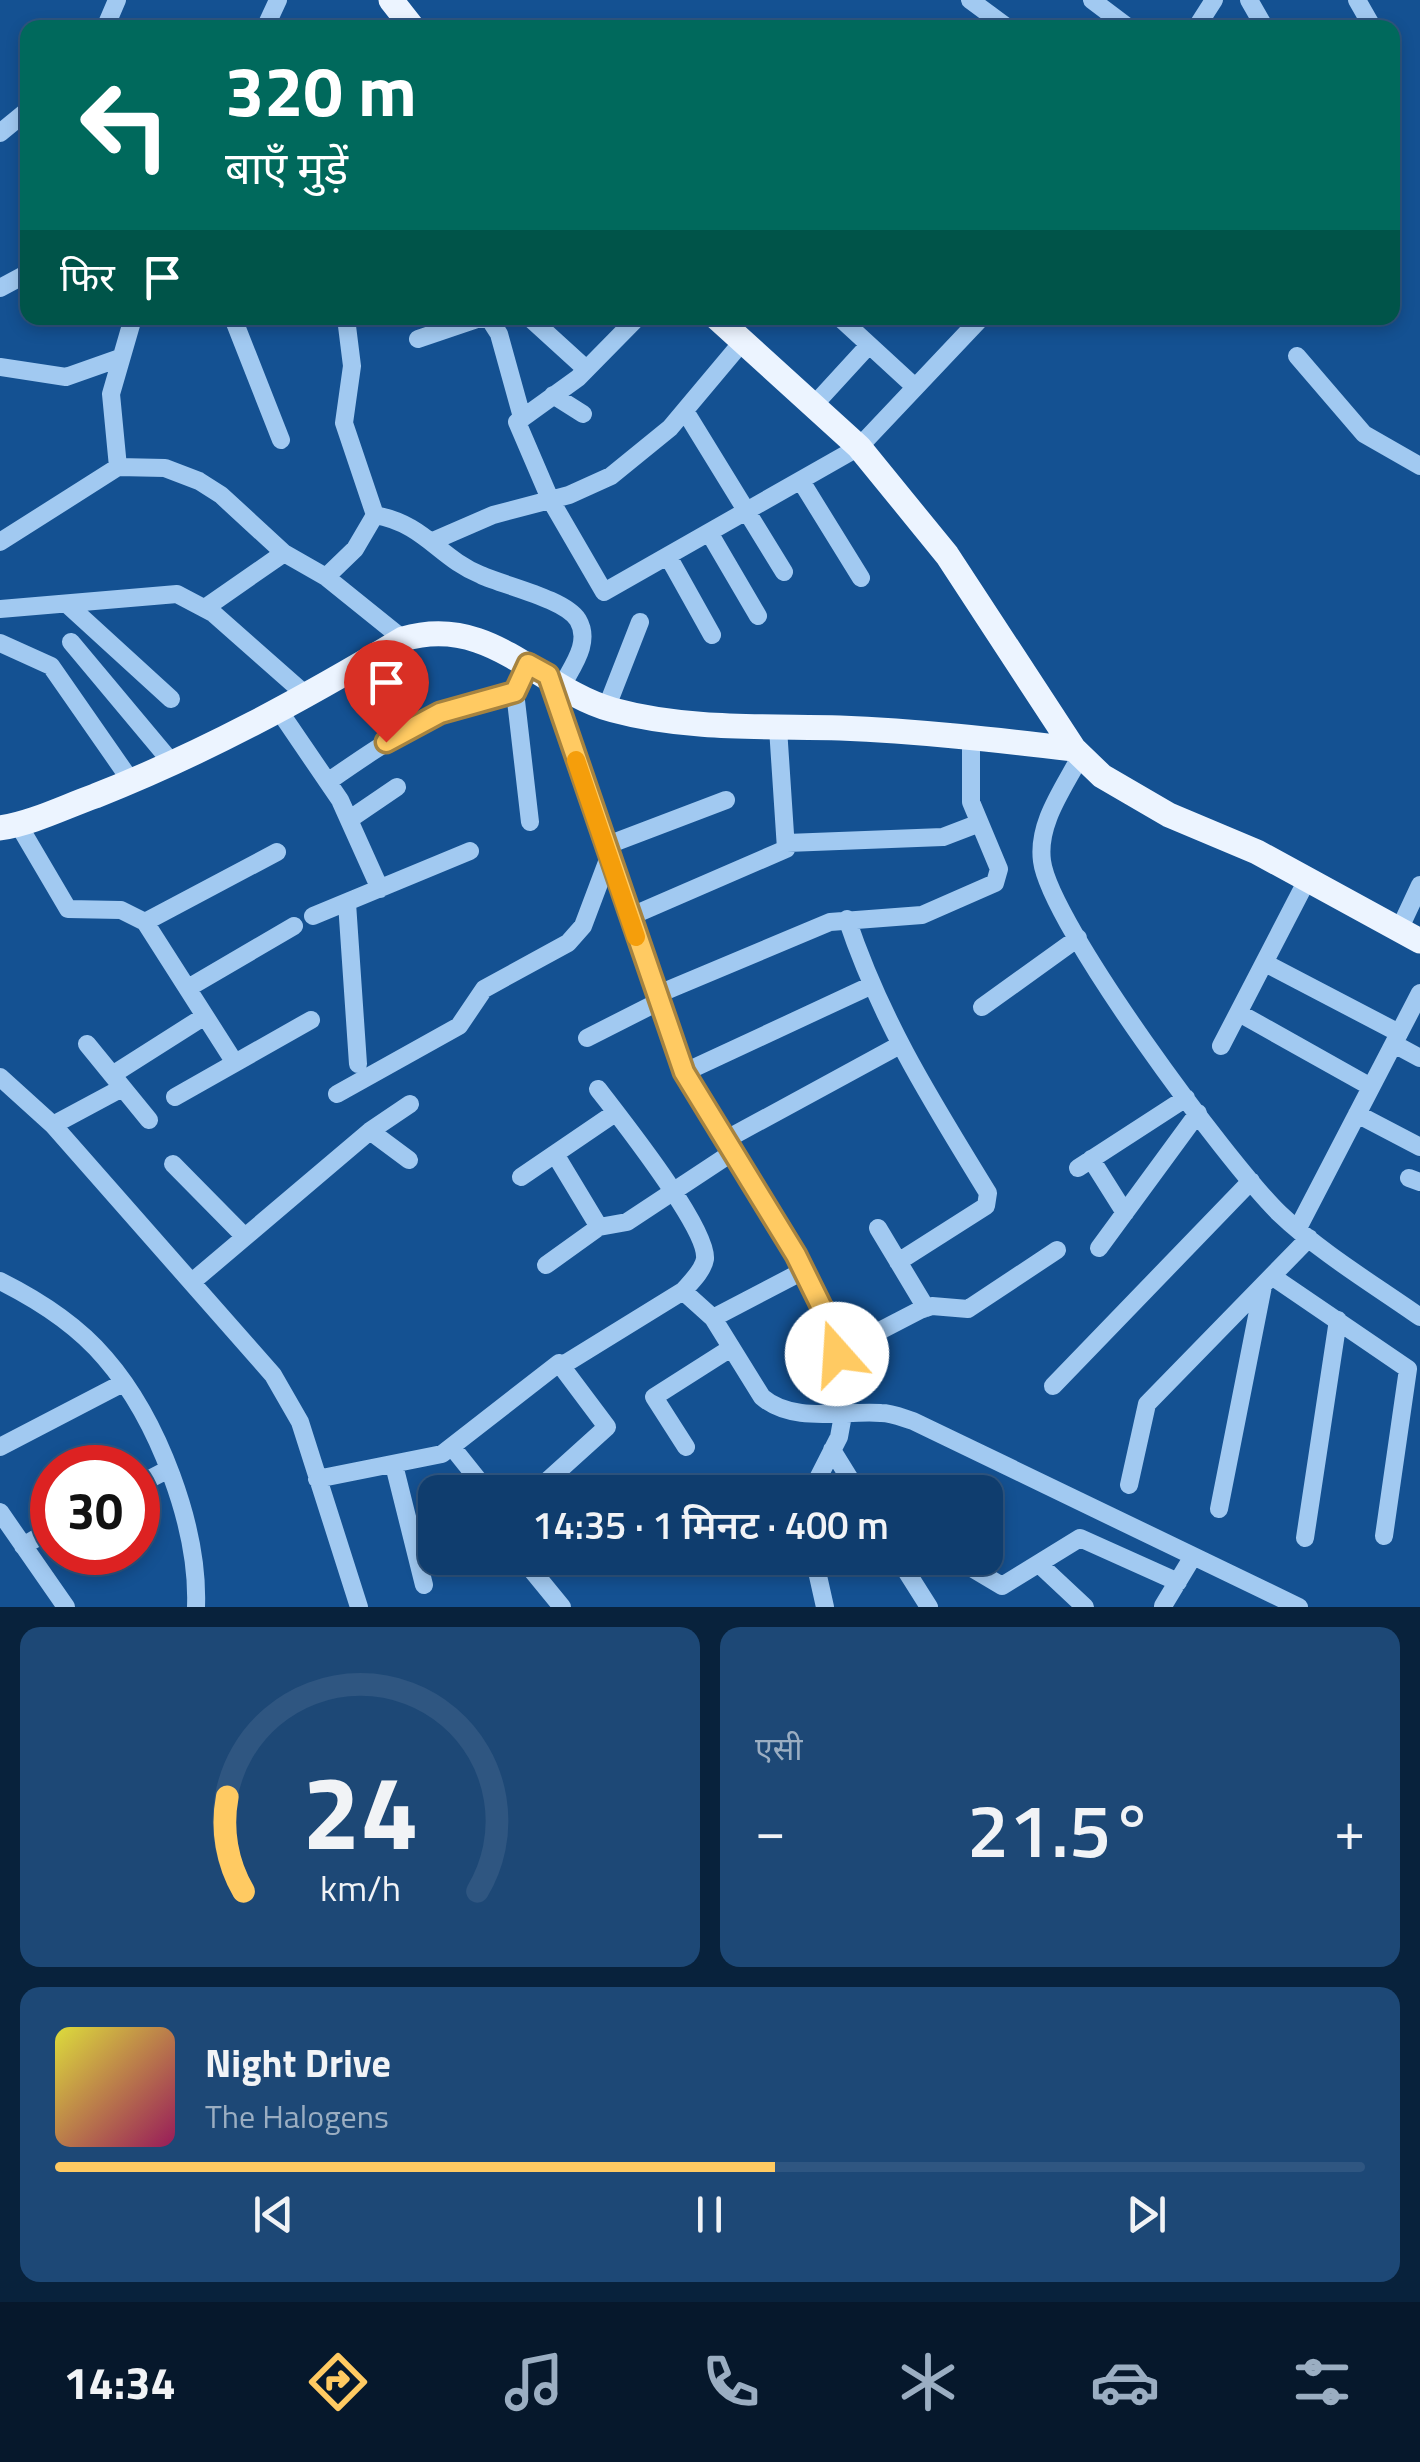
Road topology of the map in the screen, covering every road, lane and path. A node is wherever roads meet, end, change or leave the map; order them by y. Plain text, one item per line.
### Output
1 (1092, 0) edge
2 (976, 2) edge
3 (998, 20) edge
4 (1118, 20) edge
5 (20, 117) edge
6 (0, 133) edge
7 (133, 325) edge
8 (236, 325) edge
9 (347, 325) edge
10 (459, 325) edge
11 (493, 325) edge
12 (538, 325) edge
13 (629, 325) edge
14 (725, 325) edge
15 (848, 325) edge
16 (970, 325) edge
17 (418, 339) dead end
18 (743, 341) junction
19 (869, 345) junction
20 (1297, 356) dead end
21 (117, 359) junction
22 (0, 368) edge
23 (586, 369) junction
24 (915, 386) junction
25 (553, 395) junction
26 (814, 404) junction
27 (685, 411) junction
28 (582, 414) dead end
29 (522, 417) junction
30 (281, 440) dead end
31 (859, 447) junction
32 (1420, 466) edge
33 (118, 467) junction
34 (801, 480) junction
35 (550, 500) junction
36 (748, 512) junction
37 (375, 515) junction
38 (710, 534) junction
39 (434, 541) junction
40 (0, 542) edge
41 (284, 554) junction
42 (668, 558) junction
43 (784, 572) dead end
44 (326, 577) junction
45 (861, 578) dead end
46 (67, 604) junction
47 (205, 608) junction
48 (0, 609) edge
49 (758, 616) dead end
50 (640, 622) dead end
51 (712, 635) dead end
52 (404, 639) junction
53 (70, 642) dead end
54 (0, 643) edge
55 (546, 674) junction
56 (515, 692) junction
57 (307, 696) junction
58 (171, 699) dead end
59 (606, 708) junction
60 (280, 712) junction
61 (778, 728) junction
62 (972, 738) junction
63 (1078, 752) junction
64 (173, 764) junction
65 (131, 781) junction
66 (329, 782) junction
67 (398, 788) dead end
68 (726, 800) dead end
69 (350, 819) junction
70 (530, 822) dead end
71 (977, 824) junction
72 (9, 826) edge
73 (787, 842) junction
74 (470, 851) dead end
75 (607, 851) junction
76 (277, 852) dead end
77 (1307, 880) junction
78 (1420, 885) edge
79 (380, 889) junction
80 (347, 903) junction
81 (313, 916) dead end
82 (629, 916) junction
83 (848, 919) junction
84 (144, 922) junction
85 (294, 926) dead end
86 (1410, 935) edge
87 (1078, 938) junction
88 (1265, 963) junction
89 (870, 986) junction
90 (188, 988) junction
91 (1420, 993) edge
92 (657, 999) junction
93 (982, 1007) dead end
94 (1239, 1012) junction
95 (206, 1016) junction
96 (311, 1020) dead end
97 (587, 1038) dead end
98 (1396, 1039) junction
99 (88, 1044) dead end
100 (898, 1046) junction
101 (1221, 1046) dead end
102 (1420, 1058) edge
103 (235, 1063) junction
104 (358, 1064) dead end
105 (684, 1072) junction
106 (0, 1077) edge
107 (117, 1081) junction
108 (1372, 1087) junction
109 (598, 1090) dead end
110 (338, 1094) dead end
111 (175, 1096) dead end
112 (1186, 1098) junction
113 (410, 1104) dead end
114 (616, 1113) junction
115 (1198, 1113) junction
116 (1357, 1114) junction
117 (149, 1120) dead end
118 (53, 1124) junction
119 (370, 1132) junction
120 (729, 1146) junction
121 (1420, 1147) edge
122 (555, 1154) junction
123 (410, 1160) dead end
124 (173, 1164) dead end
125 (521, 1177) dead end
126 (1252, 1181) junction
127 (674, 1194) junction
128 (1125, 1213) junction
129 (599, 1226) junction
130 (878, 1228) dead end
131 (1304, 1233) junction
132 (245, 1237) junction
133 (1100, 1248) dead end
134 (1057, 1250) dead end
135 (898, 1262) junction
136 (546, 1265) dead end
137 (803, 1270) junction
138 (0, 1281) edge
139 (1268, 1281) junction
140 (192, 1282) junction
141 (683, 1292) junction
142 (926, 1308) junction
143 (1420, 1317) edge
144 (712, 1318) junction
145 (1338, 1320) junction
146 (731, 1348) junction
147 (837, 1354) junction
148 (563, 1364) junction
149 (122, 1383) junction
150 (1053, 1386) dead end
151 (843, 1415) junction
152 (452, 1447) junction
153 (686, 1447) dead end
154 (0, 1448) edge
155 (832, 1450) junction
156 (394, 1464) junction
157 (167, 1470) junction
158 (160, 1474) edge
159 (474, 1475) edge
160 (554, 1475) edge
161 (819, 1475) edge
162 (847, 1475) edge
163 (317, 1480) junction
164 (1130, 1484) dead end
165 (1219, 1509) dead end
166 (2, 1519) edge
167 (1384, 1536) dead end
168 (1305, 1538) dead end
169 (30, 1542) edge
170 (23, 1546) junction
171 (1192, 1558) junction
172 (1040, 1564) junction
173 (536, 1575) edge
174 (818, 1575) edge
175 (909, 1575) edge
176 (984, 1575) edge
177 (1178, 1582) junction
178 (424, 1585) dead end
179 (1265, 1601) edge
180 (1163, 1606) edge
181 (66, 1607) edge
182 (196, 1607) edge
183 (359, 1607) edge
184 (562, 1607) edge
185 (825, 1607) edge
186 (929, 1607) edge
187 (1084, 1607) edge
188 (1299, 1607) edge

1 - 4 street
2 - 3 street
5 - 6 street
7 - 21 street
8 - 30 street
9 - 37 street
10 - 17 street
11 - 29 street
12 - 23 street
13 - 23 street
14 - 18 main road
15 - 19 street
16 - 24 street
18 - 26 main road
18 - 27 street
19 - 24 street
19 - 26 street
20 - 32 street
21 - 22 street
21 - 33 street
23 - 25 street
24 - 31 street
25 - 28 street
25 - 29 street
26 - 31 main road
27 - 35 street
27 - 36 street
29 - 35 street
31 - 34 street
31 - 63 main road
33 - 40 street
33 - 41 street
34 - 36 street
34 - 45 street
35 - 39 street
35 - 42 street
36 - 38 street
36 - 43 street
37 - 39 street
37 - 44 street
38 - 42 street
38 - 49 street
39 - 55 street
41 - 44 street
41 - 47 street
42 - 51 street
44 - 52 street
46 - 47 street
46 - 48 street
46 - 58 street
47 - 57 street
50 - 59 street
52 - 55 main road
52 - 57 main road
53 - 64 street
54 - 65 street
55 - 56 street
55 - 59 main road
55 - 75 street
56 - 66 street
56 - 70 street
57 - 60 main road
59 - 61 main road
60 - 64 main road
60 - 66 street
61 - 62 main road
61 - 73 street
62 - 63 main road
62 - 71 street
63 - 77 main road
63 - 87 street
64 - 65 main road
65 - 72 main road
66 - 69 street
67 - 69 street
68 - 75 street
69 - 79 street
71 - 73 street
71 - 83 street
72 - 84 street
73 - 82 street
74 - 79 street
75 - 82 street
75 - 110 street
76 - 84 street
77 - 86 main road
77 - 88 street
78 - 86 street
79 - 80 street
80 - 81 street
80 - 104 street
82 - 92 street
83 - 89 street
83 - 92 street
84 - 90 street
85 - 90 street
87 - 93 street
87 - 112 street
88 - 94 street
88 - 98 street
89 - 100 street
89 - 105 street
90 - 95 street
91 - 98 street
92 - 97 street
92 - 105 street
94 - 101 street
94 - 108 street
95 - 103 street
95 - 107 street
96 - 103 street
98 - 102 street
98 - 108 street
99 - 107 street
100 - 120 street
100 - 135 street
103 - 111 street
105 - 120 street
106 - 118 street
107 - 117 street
107 - 118 street
108 - 116 street
109 - 114 street
112 - 115 street
112 - 128 street
113 - 119 street
114 - 122 street
114 - 127 street
115 - 126 street
115 - 128 street
116 - 121 street
116 - 131 street
118 - 140 street
119 - 123 street
119 - 132 street
120 - 127 street
120 - 137 street
122 - 125 street
122 - 129 street
124 - 132 street
126 - 131 street
126 - 150 street
127 - 129 street
127 - 141 street
128 - 133 street
129 - 136 street
130 - 135 street
131 - 139 street
131 - 143 street
132 - 140 street
134 - 142 street
135 - 142 street
137 - 144 street
137 - 147 street
138 - 149 street
139 - 145 street
139 - 164 street
139 - 165 street
140 - 163 street
141 - 144 street
141 - 148 street
142 - 147 street
144 - 146 street
145 - 167 street
145 - 168 street
146 - 151 street
146 - 153 street
147 - 151 street
148 - 152 street
148 - 160 street
149 - 154 street
149 - 157 street
151 - 155 street
151 - 171 street
152 - 156 street
152 - 159 street
155 - 161 street
155 - 162 street
156 - 163 street
156 - 178 street
157 - 158 street
157 - 182 street
163 - 183 street
166 - 170 street
169 - 170 street
170 - 181 street
171 - 177 street
171 - 179 street
172 - 176 street
172 - 177 street
172 - 187 street
173 - 184 street
174 - 185 street
175 - 186 street
177 - 180 street
179 - 188 street

